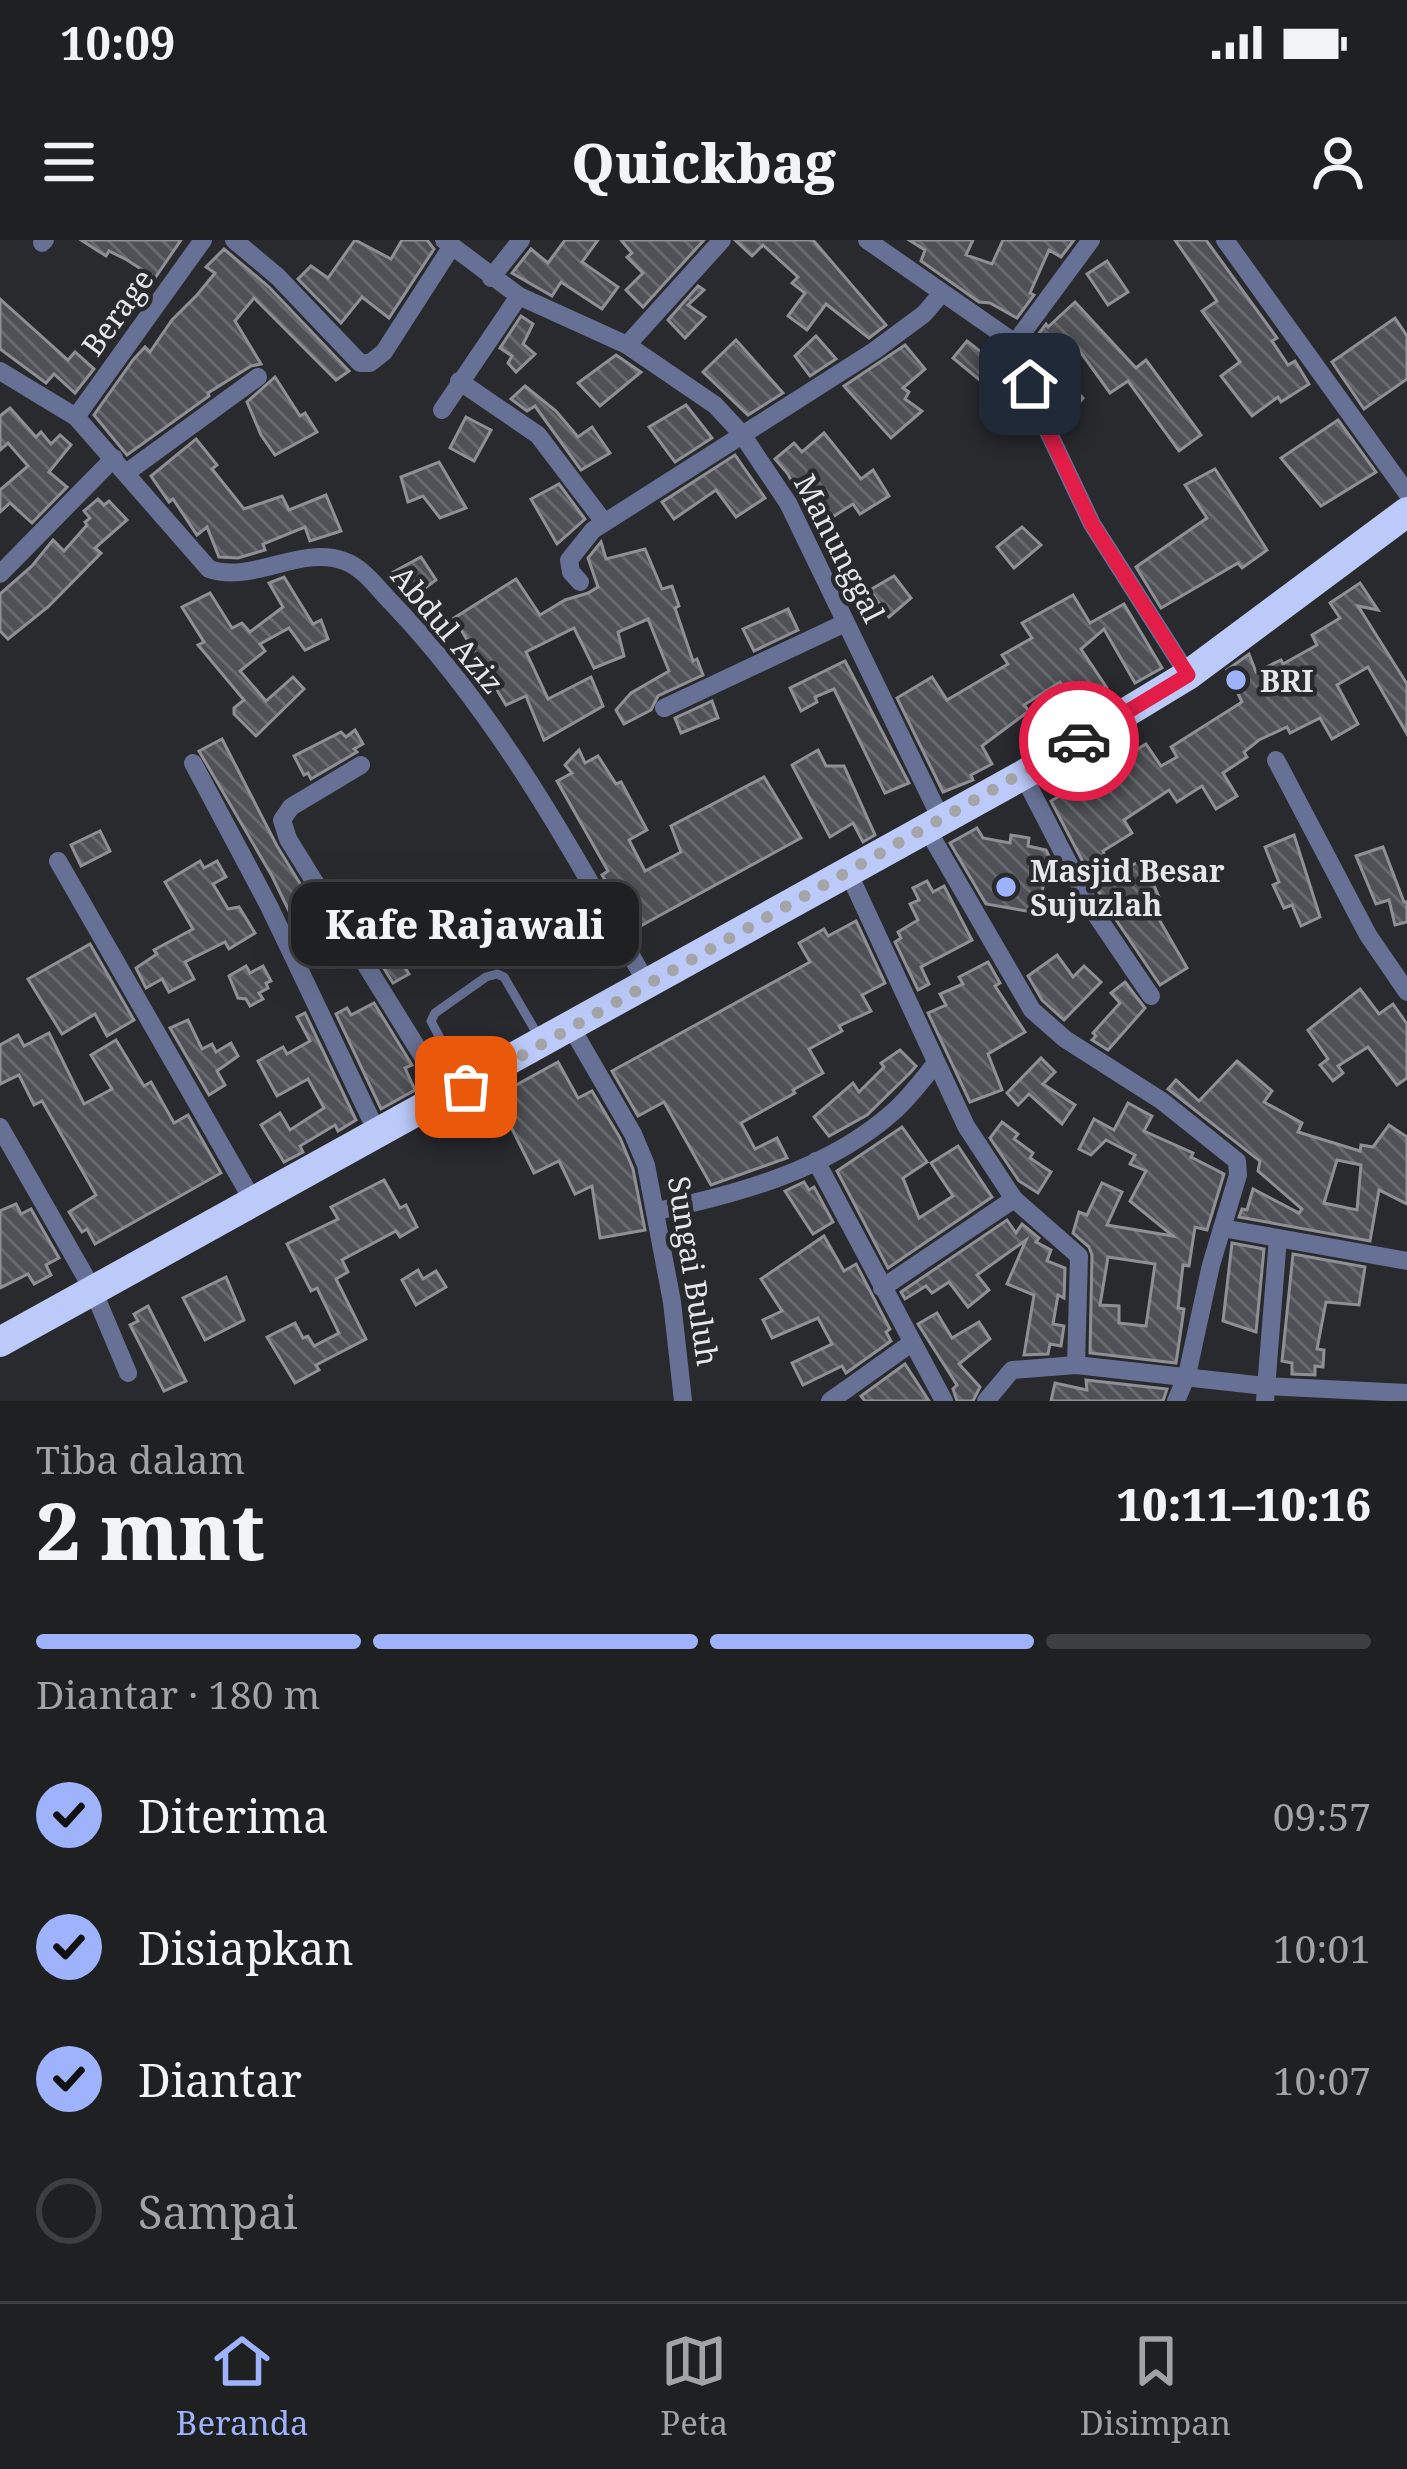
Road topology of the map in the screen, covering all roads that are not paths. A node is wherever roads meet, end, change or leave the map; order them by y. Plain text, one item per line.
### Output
1 (203, 240) edge
2 (233, 240) edge
3 (521, 240) edge
4 (722, 240) edge
5 (867, 240) edge
6 (1091, 240) edge
7 (1226, 240) edge
8 (448, 243) edge
9 (491, 278) junction
10 (943, 293) junction
11 (519, 296) junction
12 (1016, 344) junction
13 (627, 345) junction
14 (3, 377) edge
15 (258, 377) dead end
16 (459, 380) junction
17 (442, 410) dead end
18 (76, 417) junction
19 (741, 433) junction
20 (120, 466) junction
21 (1407, 493) edge
22 (1407, 512) edge
23 (604, 522) junction
24 (0, 574) edge
25 (580, 582) dead end
26 (845, 623) junction
27 (1188, 675) junction
28 (664, 708) dead end
29 (1276, 760) dead end
30 (194, 764) dead end
31 (361, 765) dead end
32 (1023, 775) junction
33 (935, 825) junction
34 (58, 861) dead end
35 (849, 874) junction
36 (647, 984) junction
37 (1407, 992) edge
38 (1151, 996) dead end
39 (571, 1027) junction
40 (543, 1043) junction
41 (936, 1063) junction
42 (456, 1091) junction
43 (0, 1127) edge
44 (377, 1132) junction
45 (816, 1161) junction
46 (252, 1199) junction
47 (1014, 1199) junction
48 (657, 1211) junction
49 (1222, 1228) junction
50 (1278, 1238) junction
51 (1407, 1261) edge
52 (882, 1288) junction
53 (93, 1290) junction
54 (0, 1342) edge
55 (910, 1344) junction
56 (1076, 1365) junction
57 (128, 1373) dead end
58 (1186, 1375) junction
59 (1265, 1394) edge
60 (1407, 1394) edge
61 (683, 1401) edge
62 (830, 1401) edge
63 (944, 1401) edge
64 (986, 1401) edge
65 (1176, 1401) edge

1 - 18 street, Berage
2 - 8 street
3 - 9 street
4 - 13 street
5 - 10 street
6 - 12 street
7 - 21 street
8 - 9 street, Manunggal
9 - 11 street, Manunggal
10 - 12 street
10 - 19 street
11 - 13 street, Manunggal
11 - 16 street
12 - 27 street
13 - 19 street, Manunggal
14 - 18 street, Abdul Aziz
15 - 20 street
16 - 17 street
16 - 23 street
18 - 20 street, Abdul Aziz
19 - 23 street
19 - 26 street, Manunggal
20 - 24 street
20 - 36 street, Abdul Aziz
22 - 27 highway
23 - 25 street
26 - 28 street
26 - 33 street, Manunggal
27 - 32 highway
29 - 37 street
30 - 44 street
31 - 42 street
32 - 33 highway
32 - 38 street
33 - 35 highway
33 - 49 street, Manunggal
34 - 46 street
35 - 36 highway
35 - 41 street
36 - 39 highway
39 - 40 highway
39 - 48 street, Sungai Buluh
40 - 42 highway
40 - 42 lane
41 - 45 street
41 - 47 street
42 - 44 highway
43 - 53 street
44 - 46 highway
45 - 48 street
45 - 52 street
46 - 53 highway
47 - 52 street
47 - 56 street
48 - 61 street, Sungai Buluh
49 - 50 street
49 - 58 street
50 - 51 street
50 - 59 street
52 - 55 street
53 - 54 highway
53 - 57 street
55 - 62 street
55 - 63 street
56 - 58 street
56 - 64 street
58 - 59 street
58 - 65 street
59 - 60 street

